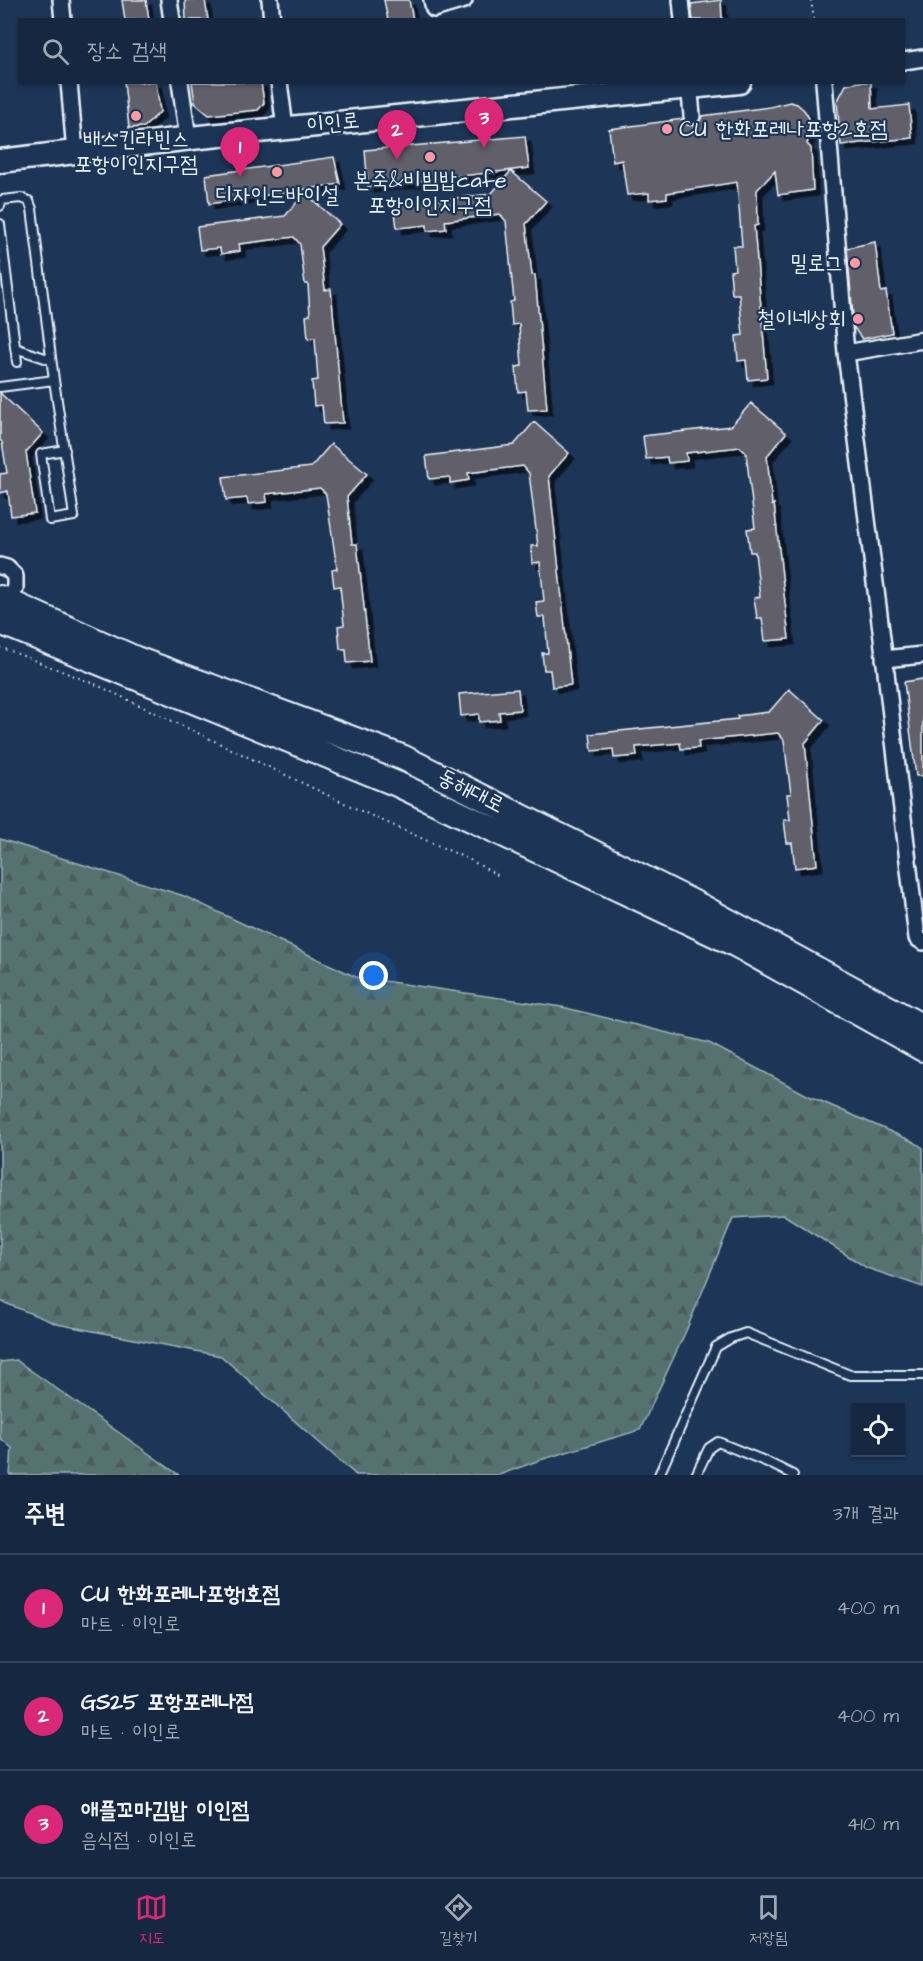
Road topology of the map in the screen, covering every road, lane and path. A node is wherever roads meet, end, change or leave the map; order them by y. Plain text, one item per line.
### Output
1 (61, 0) edge
2 (169, 0) edge
3 (270, 0) edge
4 (432, 0) edge
5 (462, 0) edge
6 (684, 0) edge
7 (811, 0) edge
8 (63, 18) edge
9 (172, 18) edge
10 (272, 18) edge
11 (683, 18) edge
12 (814, 18) edge
13 (923, 58) edge
14 (905, 61) edge
15 (69, 84) edge
16 (180, 84) edge
17 (279, 84) edge
18 (706, 84) edge
19 (824, 84) edge
20 (689, 85) edge
21 (692, 116) dead end
22 (285, 128) junction
23 (188, 138) junction
24 (75, 152) junction
25 (0, 161) edge
26 (0, 206) edge
27 (0, 224) edge
28 (923, 340) edge
29 (15, 348) junction
30 (846, 353) junction
31 (51, 360) junction
32 (18, 363) dead end
33 (54, 380) junction
34 (0, 387) edge
35 (65, 450) junction
36 (0, 566) edge
37 (8, 593) edge
38 (0, 622) edge
39 (0, 647) edge
40 (923, 655) edge
41 (884, 659) junction
42 (501, 877) dead end
43 (923, 942) edge
44 (923, 1027) edge
45 (923, 1049) edge
46 (923, 1375) edge
47 (659, 1475) edge
48 (696, 1475) edge
49 (793, 1475) edge

1 - 8 street
2 - 9 street
3 - 10 street
4 - 5 street
6 - 11 street
7 - 12 path
13 - 14 street
15 - 24 street
16 - 23 street
17 - 22 street
18 - 20 street, 이인로
19 - 30 street
20 - 21 street
20 - 22 street, 이인로
22 - 23 street, 이인로
23 - 24 street, 이인로
24 - 25 street, 이인로
26 - 31 lane
27 - 29 lane
28 - 30 street
29 - 31 lane
29 - 32 lane
30 - 41 street
31 - 33 lane
33 - 34 lane
33 - 35 lane
35 - 35 lane
36 - 37 street
37 - 44 main road, 동해대로
38 - 45 main road
39 - 42 path
40 - 41 street
41 - 43 street
46 - 47 lane
48 - 49 lane

